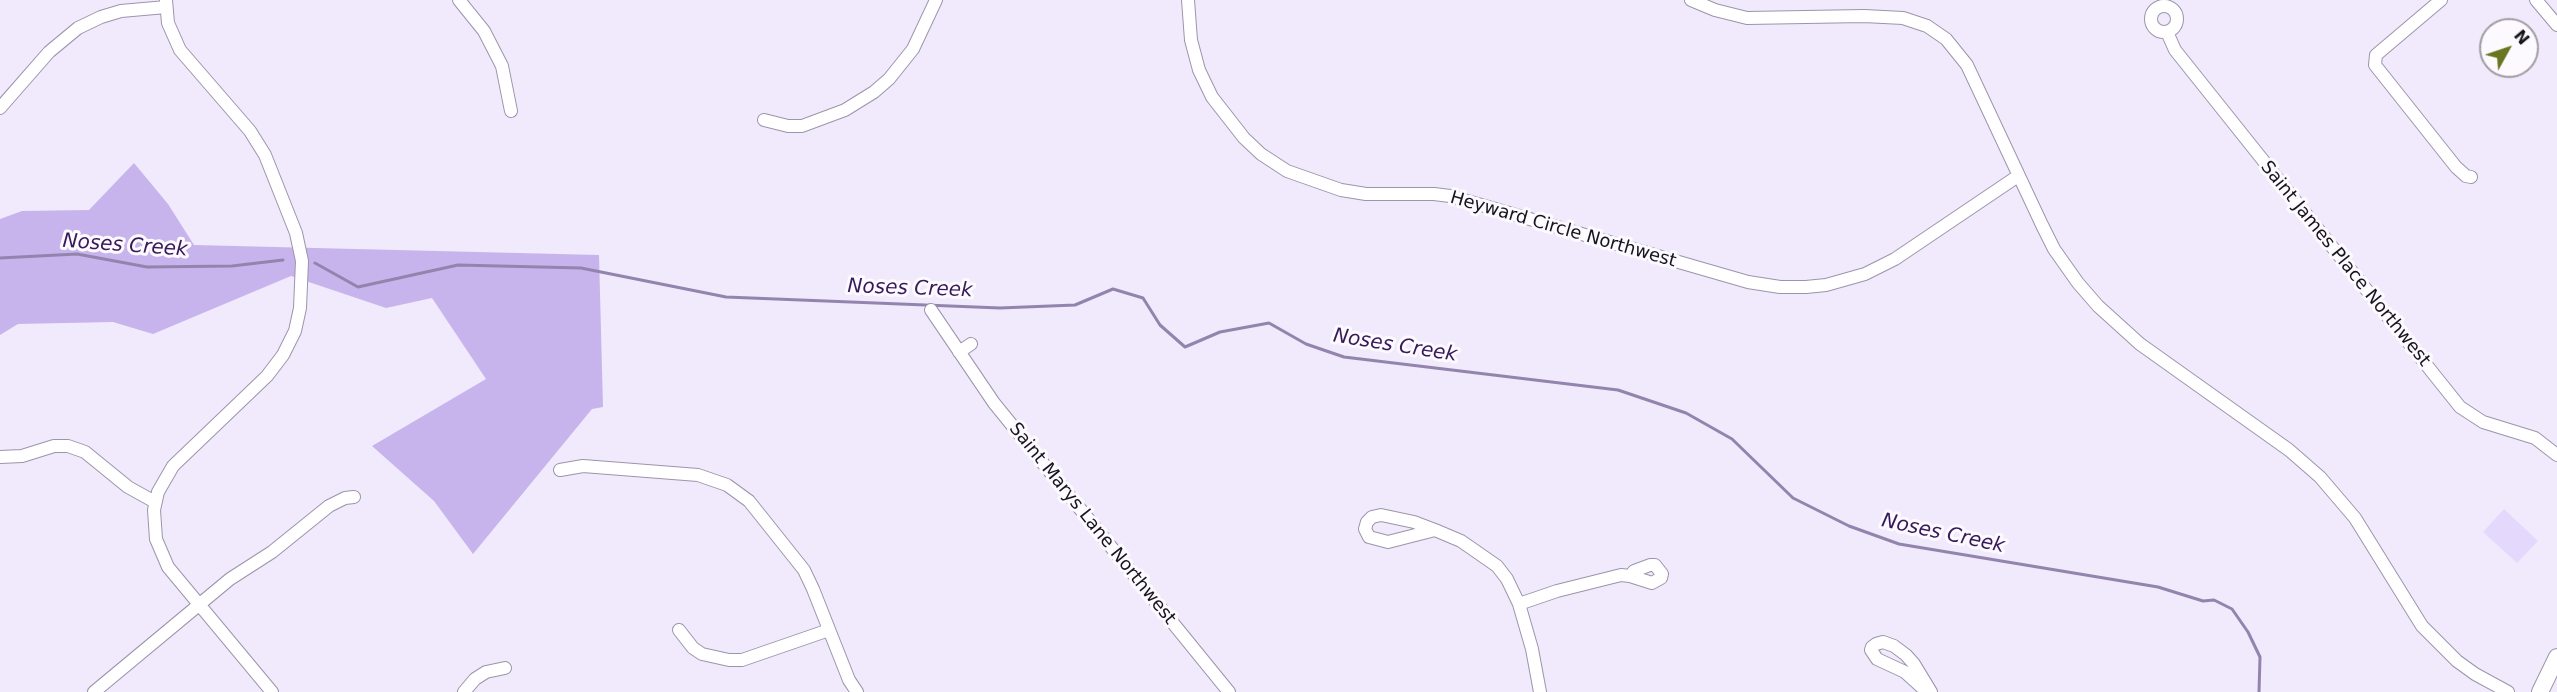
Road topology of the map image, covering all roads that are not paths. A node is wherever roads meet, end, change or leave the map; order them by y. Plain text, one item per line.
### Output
1 (459, 0) edge
2 (936, 0) edge
3 (1188, 0) edge
4 (1691, 0) edge
5 (2441, 0) edge
6 (2536, 0) edge
7 (166, 3) edge
8 (2557, 25) edge
9 (2167, 32) dead end
10 (0, 108) edge
11 (511, 111) dead end
12 (764, 120) dead end
13 (2018, 176) junction
14 (2471, 177) dead end
15 (931, 310) dead end
16 (971, 344) dead end
17 (959, 352) junction
18 (2557, 455) edge
19 (0, 457) edge
20 (560, 470) dead end
21 (354, 497) dead end
22 (155, 502) junction
23 (1435, 530) junction
24 (1630, 576) dead end
25 (199, 603) junction
26 (1520, 604) junction
27 (680, 630) dead end
28 (829, 630) junction
29 (2557, 657) edge
30 (504, 668) dead end
31 (94, 692) edge
32 (272, 692) edge
33 (464, 692) edge
34 (857, 692) edge
35 (1229, 692) edge
36 (1540, 692) edge
37 (1929, 692) edge
38 (2508, 692) edge
39 (2541, 692) edge

1 - 11 street
2 - 12 street
3 - 13 street, Heyward Circle Northwest
4 - 13 street
5 - 14 street
6 - 8 street
7 - 10 street
7 - 22 street
9 - 18 street, Saint James Place Northwest
13 - 38 street
15 - 17 street, Saint Marys Lane Northwest
16 - 17 street
17 - 35 street, Saint Marys Lane Northwest
19 - 22 street
20 - 28 street
21 - 25 street
22 - 25 street
23 - 23 street
23 - 26 street
24 - 26 street
25 - 31 street
25 - 32 street
26 - 36 street
27 - 28 street
28 - 34 street
29 - 39 street
30 - 33 street
37 - 37 street

